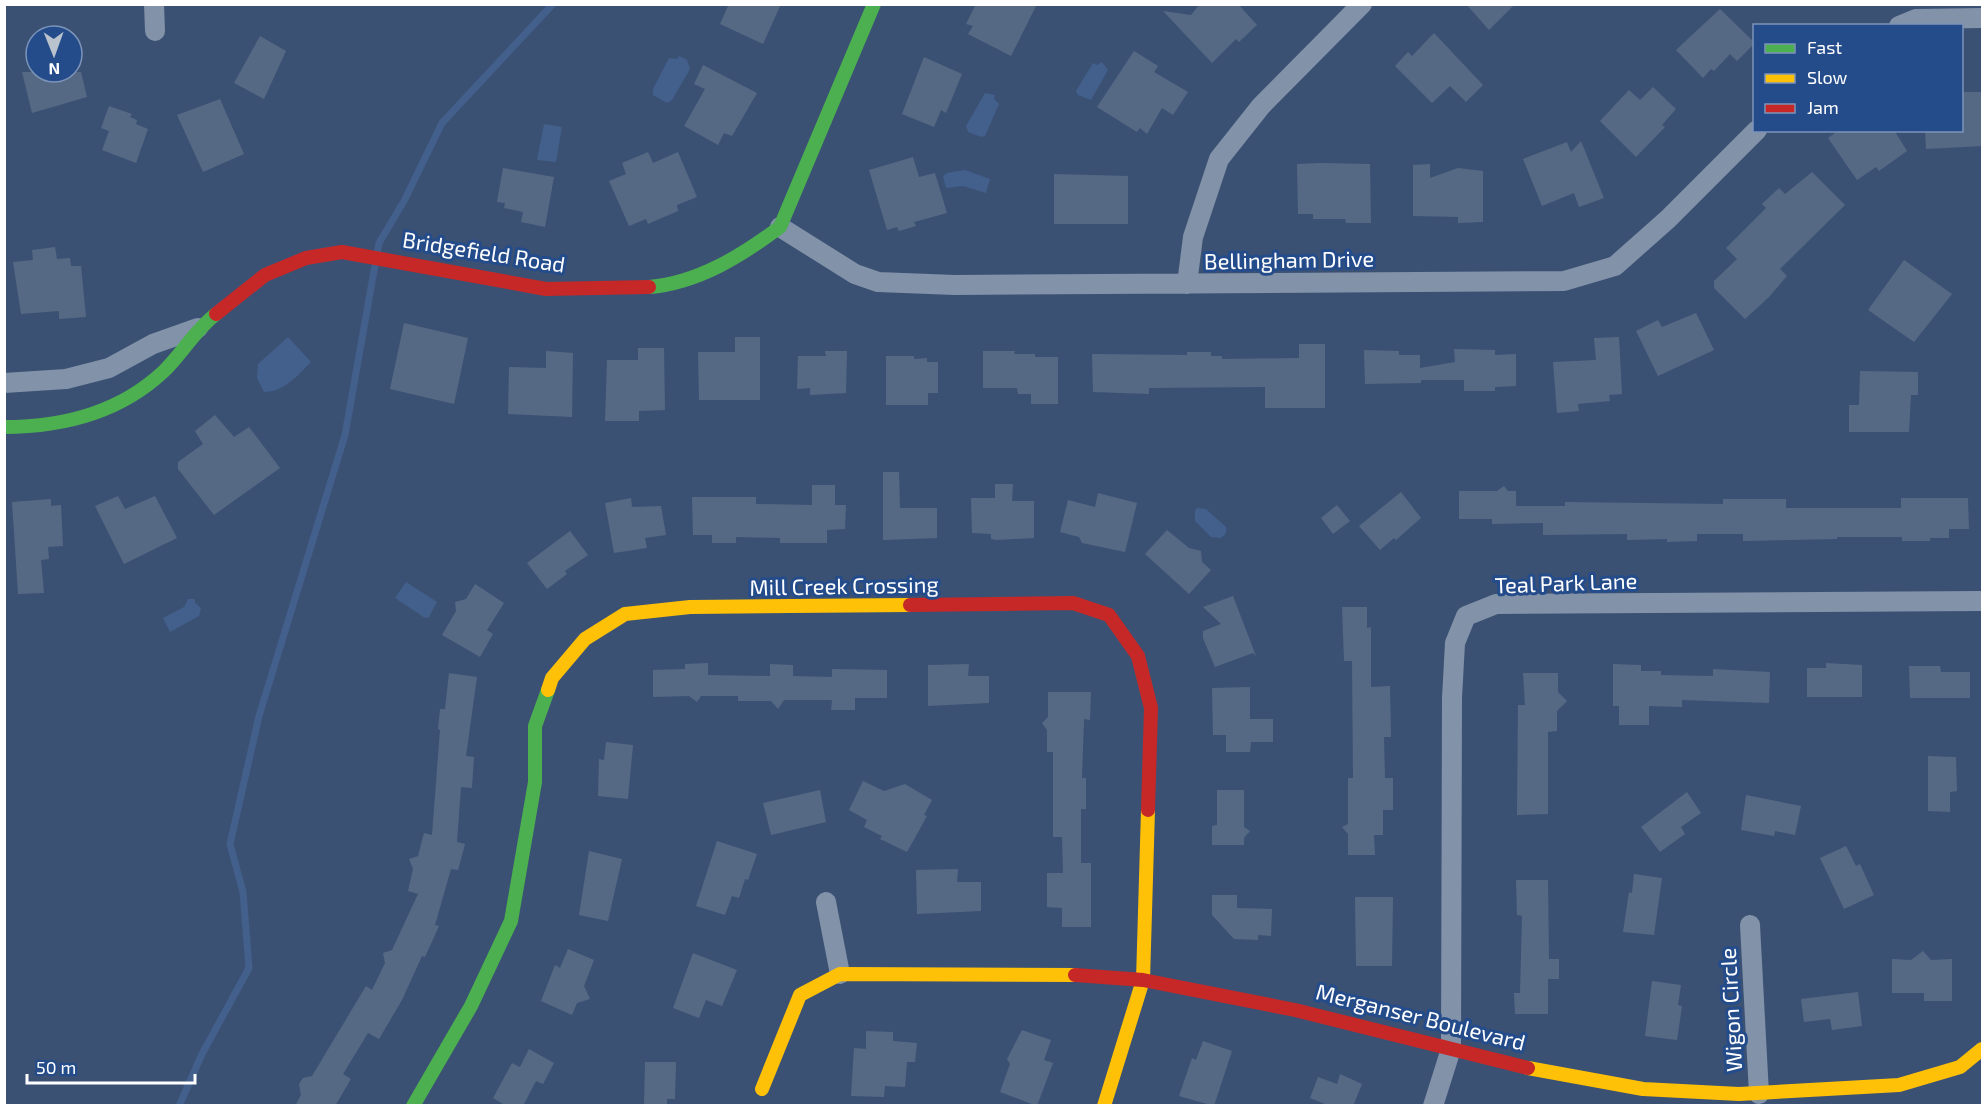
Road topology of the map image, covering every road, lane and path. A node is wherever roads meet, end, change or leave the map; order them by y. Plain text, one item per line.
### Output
1 (154, 4) edge
2 (874, 4) edge
3 (1362, 4) edge
4 (1983, 18) edge
5 (1904, 24) edge
6 (155, 31) dead end
7 (1755, 132) edge
8 (780, 227) junction
9 (1187, 284) junction
10 (198, 328) junction
11 (4, 383) edge
12 (4, 427) edge
13 (1983, 601) edge
14 (826, 902) dead end
15 (1750, 925) dead end
16 (840, 974) junction
17 (1143, 980) junction
18 (1451, 1049) junction
19 (1983, 1049) edge
20 (762, 1089) dead end
21 (1759, 1094) junction
22 (413, 1106) edge
23 (1104, 1106) edge
24 (1433, 1106) edge

1 - 6 street
2 - 8 street
3 - 9 street
4 - 5 street
7 - 9 street, Bellingham Drive
8 - 9 street, Bellingham Drive
8 - 10 street, Bridgefield Road
10 - 11 street, Bridgefield Road
10 - 12 street, Bridgefield Road
13 - 18 street, Teal Park Lane
14 - 16 street
15 - 21 street, Wigon Circle
16 - 17 street, Merganser Boulevard
16 - 20 street, Merganser Boulevard
17 - 18 street, Merganser Boulevard
17 - 22 street, Mill Creek Crossing
17 - 23 street, Mill Creek Crossing
18 - 21 street, Merganser Boulevard
18 - 24 street, Teal Park Lane
19 - 21 street, Merganser Boulevard

